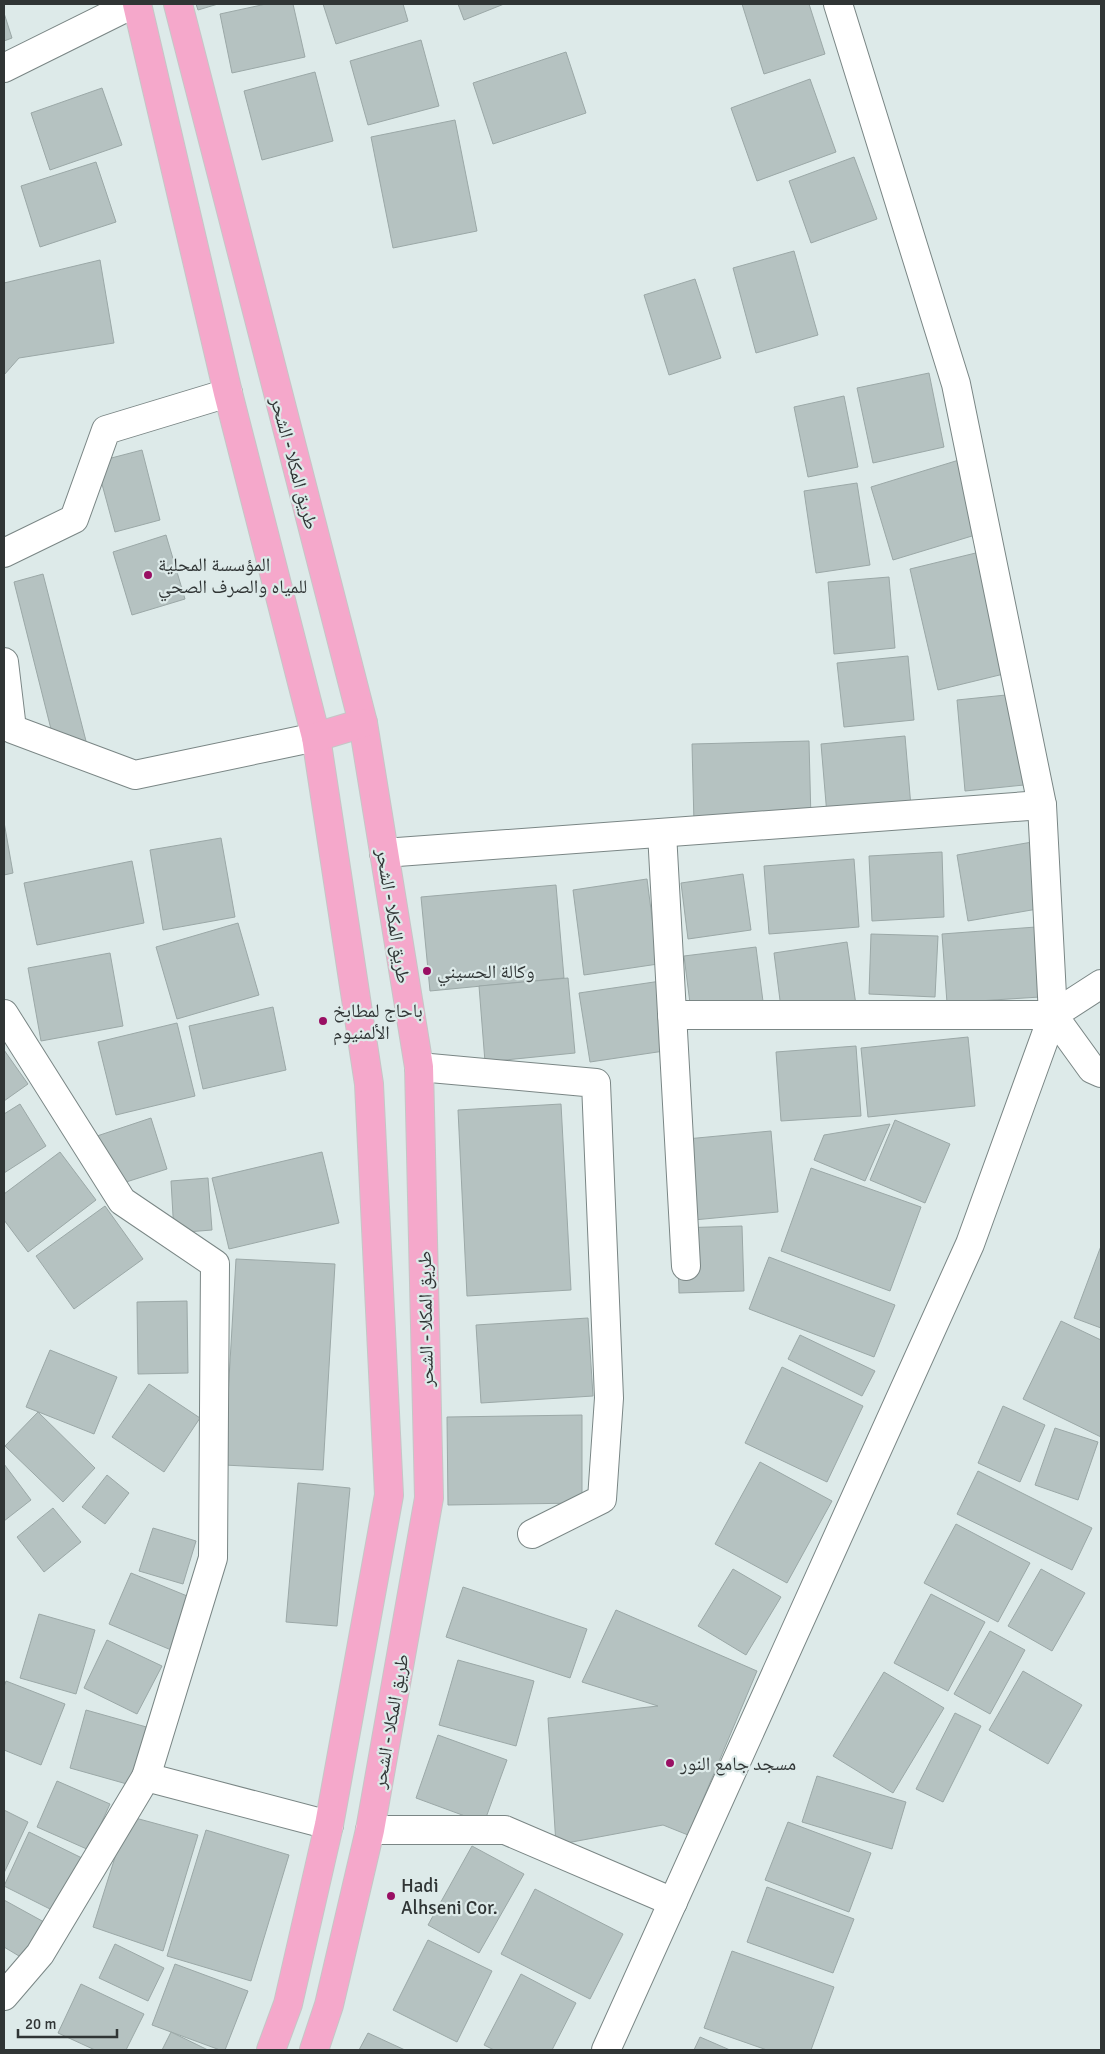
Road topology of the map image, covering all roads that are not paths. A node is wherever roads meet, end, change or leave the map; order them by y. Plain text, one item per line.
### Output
1 (133, 4) edge
2 (137, 4) edge
3 (178, 4) edge
4 (838, 4) edge
5 (4, 68) edge
6 (228, 392) junction
7 (4, 553) edge
8 (4, 662) edge
9 (363, 723) junction
10 (316, 736) junction
11 (1042, 805) junction
12 (662, 833) junction
13 (384, 853) junction
14 (1101, 984) edge
15 (4, 1014) edge
16 (672, 1015) junction
17 (1053, 1015) junction
18 (419, 1068) junction
19 (1101, 1073) edge
20 (686, 1266) dead end
21 (532, 1534) dead end
22 (146, 1777) junction
23 (329, 1825) junction
24 (370, 1830) junction
25 (673, 1902) junction
26 (4, 1996) edge
27 (271, 2050) edge
28 (314, 2050) edge
29 (606, 2050) edge

1 - 5 street
2 - 6 highway
3 - 9 highway, طريق المكلا - الشحر
4 - 11 street
6 - 7 street
6 - 10 highway
8 - 10 street
9 - 10 highway
9 - 13 highway, طريق المكلا - الشحر
10 - 23 highway
11 - 12 street
11 - 17 street
12 - 13 street
12 - 16 street
13 - 18 highway, طريق المكلا - الشحر
14 - 17 street
15 - 22 street
16 - 17 street
16 - 20 street
17 - 19 street
17 - 25 street
18 - 21 street
18 - 24 highway, طريق المكلا - الشحر
22 - 23 street
22 - 26 street
23 - 27 highway
24 - 25 street
24 - 28 highway, طريق المكلا - الشحر
25 - 29 street

